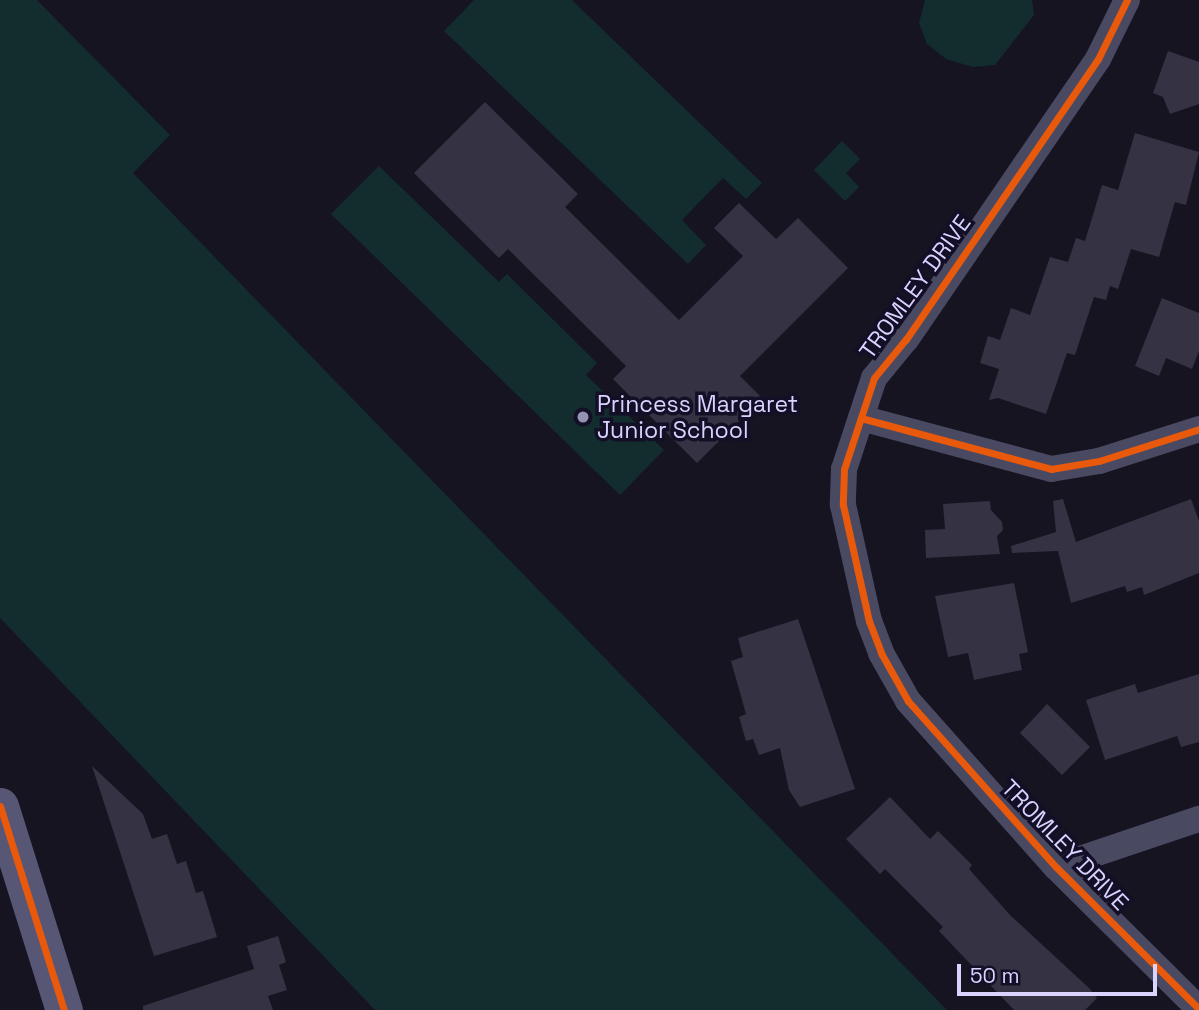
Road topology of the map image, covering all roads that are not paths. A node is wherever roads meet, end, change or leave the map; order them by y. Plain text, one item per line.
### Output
1 (1127, 0) edge
2 (861, 418) junction
3 (1199, 429) edge
4 (0, 806) edge
5 (1199, 819) edge
6 (1056, 867) junction
7 (1199, 1009) edge
8 (64, 1010) edge

1 - 2 street, TROMLEY DRIVE
2 - 3 street
2 - 6 street, TROMLEY DRIVE
4 - 8 main road
5 - 6 street
6 - 7 street, TROMLEY DRIVE

